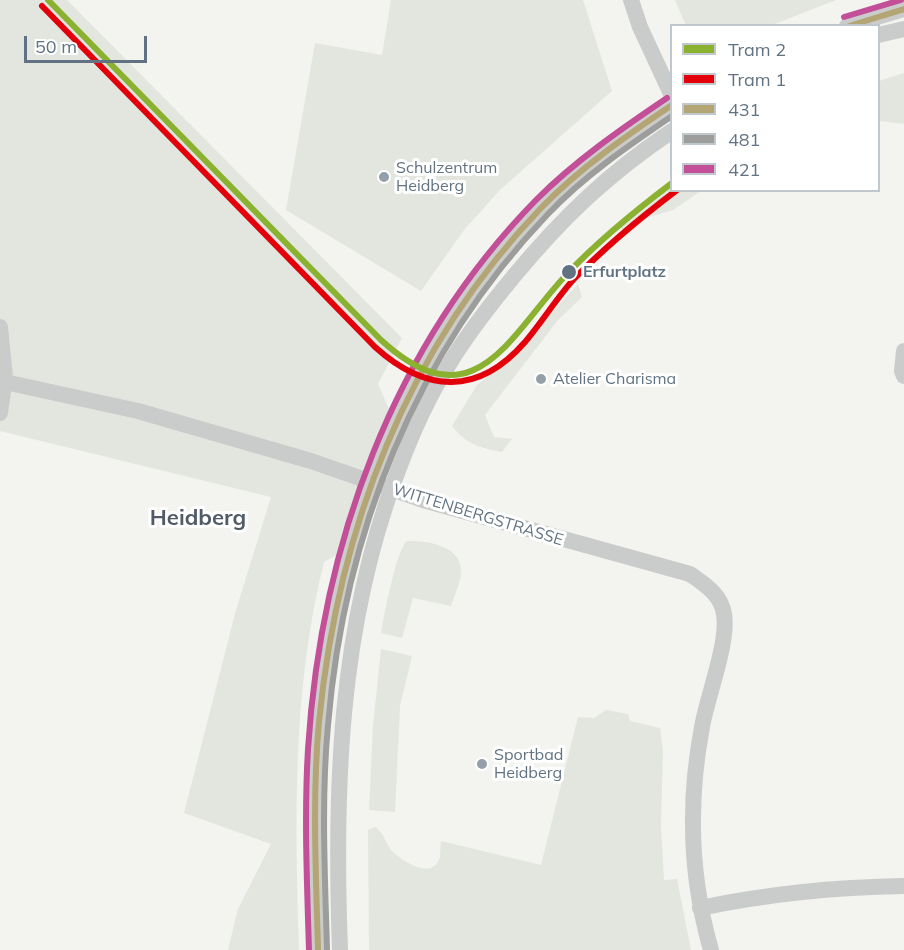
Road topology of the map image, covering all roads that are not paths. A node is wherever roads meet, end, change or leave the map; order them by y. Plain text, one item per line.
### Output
1 (631, 0) edge
2 (904, 9) edge
3 (854, 24) edge
4 (904, 28) edge
5 (880, 35) edge
6 (670, 92) edge
7 (670, 106) edge
8 (670, 133) edge
9 (0, 327) edge
10 (904, 351) edge
11 (904, 376) edge
12 (5, 382) junction
13 (0, 413) edge
14 (371, 482) junction
15 (391, 489) junction
16 (904, 886) edge
17 (700, 908) junction
18 (318, 950) edge
19 (340, 950) edge
20 (711, 950) edge

1 - 6 street
2 - 3 street
4 - 5 street
7 - 14 street
8 - 15 street
9 - 12 street
10 - 11 street
12 - 13 street
12 - 14 street, WITTENBERGSTRASSE
14 - 15 street, WITTENBERGSTRASSE
14 - 18 street
15 - 17 street, WITTENBERGSTRASSE
15 - 19 street
16 - 17 street
17 - 20 street

